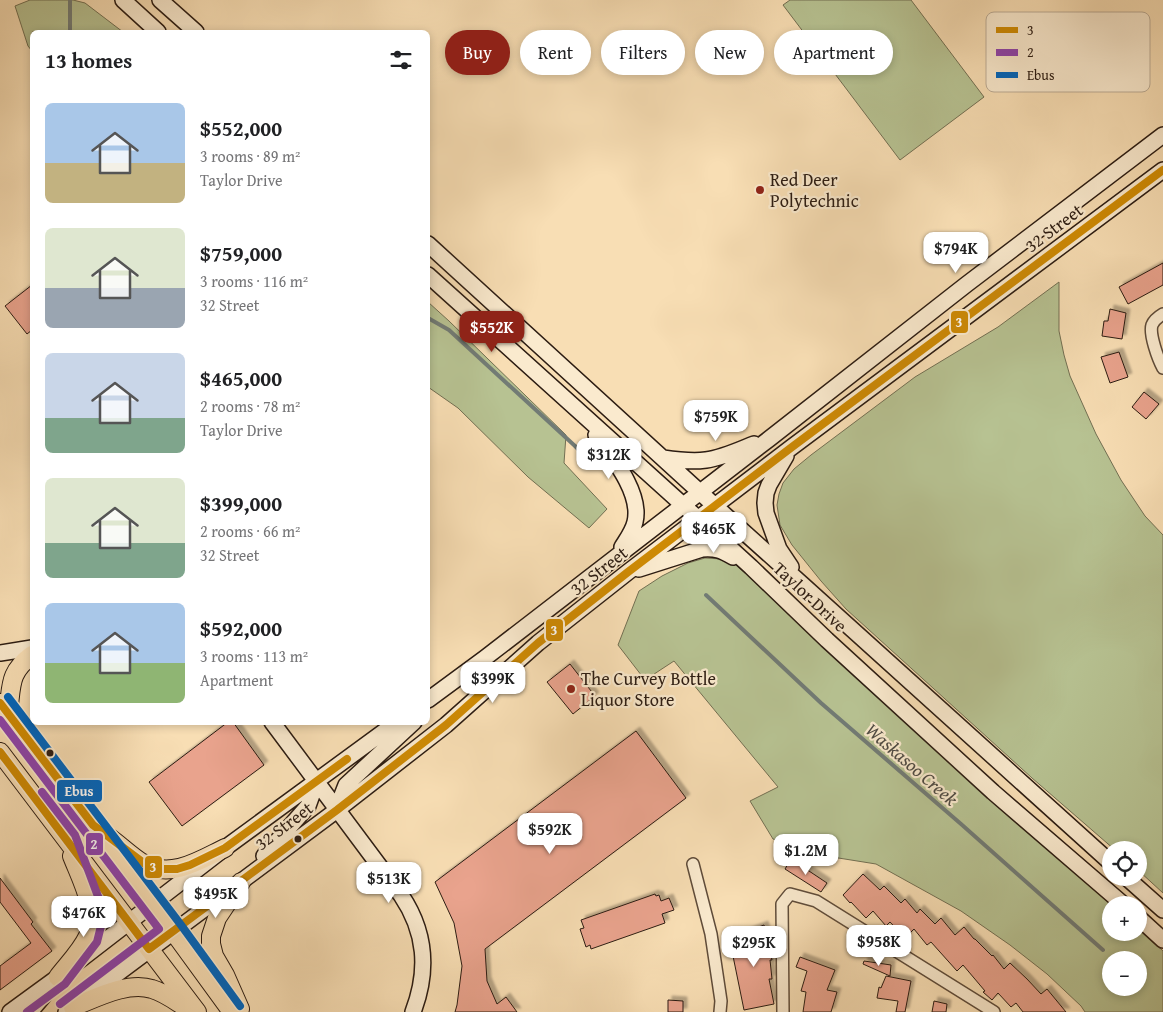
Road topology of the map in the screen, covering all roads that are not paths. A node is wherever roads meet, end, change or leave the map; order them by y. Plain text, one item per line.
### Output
1 (123, 0) edge
2 (160, 0) edge
3 (156, 30) edge
4 (194, 30) edge
5 (1163, 135) edge
6 (1163, 170) edge
7 (430, 246) edge
8 (430, 277) edge
9 (1163, 314) edge
10 (1163, 368) edge
11 (577, 409) junction
12 (770, 439) junction
13 (792, 447) junction
14 (663, 458) junction
15 (699, 492) junction
16 (683, 505) junction
17 (715, 506) junction
18 (698, 519) junction
19 (615, 557) junction
20 (751, 567) junction
21 (628, 572) junction
22 (803, 585) junction
23 (30, 648) edge
24 (0, 653) edge
25 (30, 657) edge
26 (485, 658) junction
27 (430, 699) edge
28 (4, 708) edge
29 (430, 708) edge
30 (274, 725) edge
31 (393, 725) edge
32 (411, 725) edge
33 (0, 752) edge
34 (317, 781) junction
35 (337, 810) junction
36 (93, 825) junction
37 (66, 839) junction
38 (225, 848) junction
39 (1102, 856) edge
40 (693, 864) dead end
41 (241, 882) junction
42 (1136, 886) edge
43 (1114, 896) edge
44 (153, 904) junction
45 (1163, 910) edge
46 (129, 922) junction
47 (1147, 925) edge
48 (173, 932) junction
49 (1163, 940) edge
50 (149, 949) junction
51 (58, 977) junction
52 (69, 1009) edge
53 (10, 1012) edge
54 (30, 1012) edge
55 (195, 1012) edge
56 (232, 1012) edge
57 (241, 1012) edge
58 (413, 1012) edge
59 (720, 1012) edge
60 (783, 1012) edge
61 (994, 1012) edge

1 - 3 main road
2 - 4 main road
5 - 12 main road, 32 Street
6 - 13 main road, 32 Street
7 - 14 main road, Taylor Drive
8 - 11 main road, Taylor Drive
9 - 10 street
11 - 16 main road, Taylor Drive
11 - 19 main road
12 - 14 main road
12 - 15 main road, 32 Street
13 - 17 main road, 32 Street
13 - 22 main road
14 - 15 main road, Taylor Drive
15 - 16 main road, 32 Street
15 - 17 main road, Taylor Drive
16 - 18 main road, Taylor Drive
16 - 19 main road, 32 Street
17 - 18 main road, 32 Street
17 - 22 main road, Taylor Drive
18 - 20 main road, Taylor Drive
18 - 21 main road, 32 Street
19 - 26 main road, 32 Street
20 - 21 main road
20 - 43 main road, Taylor Drive
21 - 35 main road, 32 Street
22 - 39 main road, Taylor Drive
23 - 24 main road
25 - 28 main road
26 - 27 main road, 32 Street
26 - 29 main road
28 - 36 main road
30 - 34 main road
31 - 34 main road, 32 Street
32 - 35 main road
33 - 37 main road
34 - 35 main road
34 - 38 main road, 32 Street
34 - 41 main road
35 - 41 main road, 32 Street
35 - 58 main road
36 - 38 main road
36 - 44 main road
37 - 46 main road
37 - 51 main road
38 - 44 main road, 32 Street
40 - 59 street
41 - 48 main road, 32 Street
41 - 57 main road
42 - 45 main road
44 - 46 main road, 32 Street
44 - 48 main road
46 - 50 main road
46 - 51 main road, 32 Street
47 - 49 main road
48 - 50 main road, 32 Street
48 - 56 main road
50 - 52 main road, 32 Street
50 - 55 main road
51 - 53 main road, 32 Street
51 - 54 main road
52 - 55 main road
60 - 61 street

